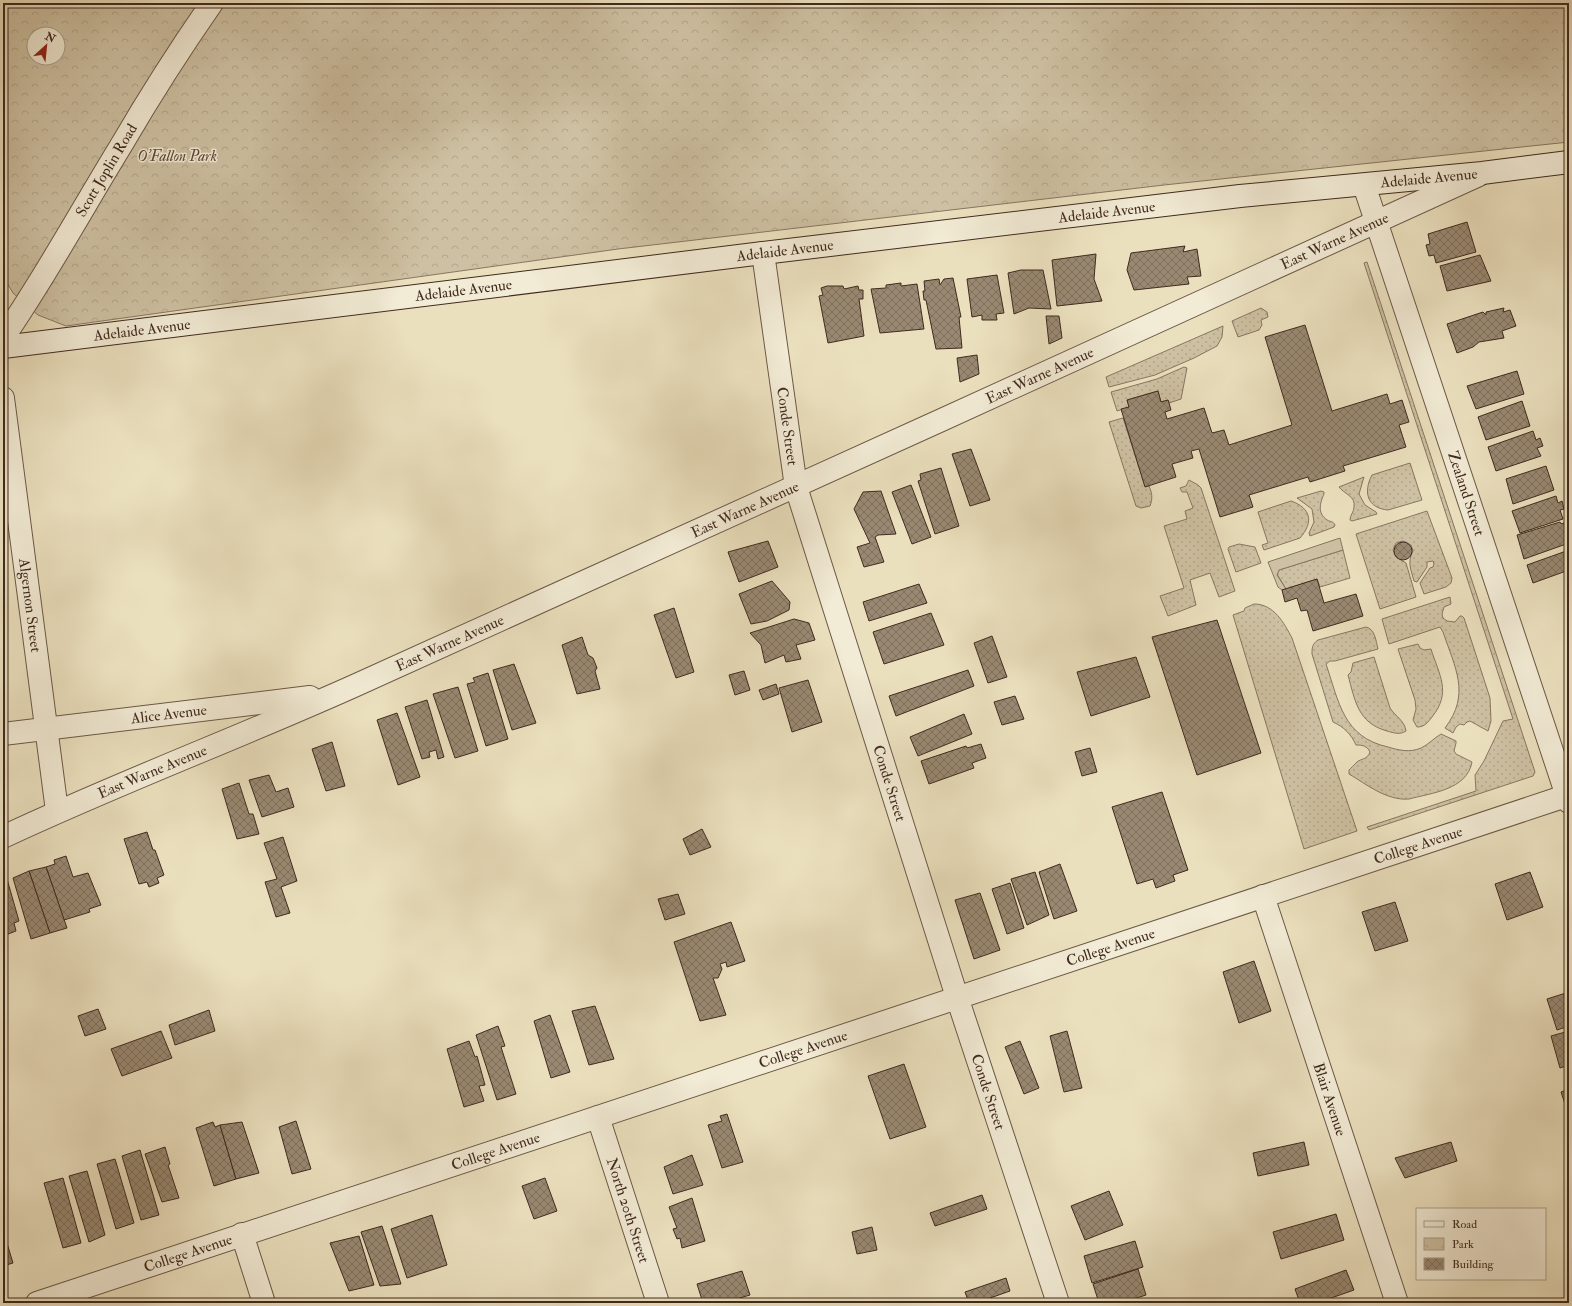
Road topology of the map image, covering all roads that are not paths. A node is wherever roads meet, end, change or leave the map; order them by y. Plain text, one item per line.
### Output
1 (212, 3) edge
2 (1569, 162) edge
3 (1482, 173) junction
4 (1364, 185) junction
5 (1375, 222) junction
6 (763, 253) junction
7 (3, 338) edge
8 (3, 347) edge
9 (3, 398) edge
10 (796, 487) junction
11 (335, 694) junction
12 (47, 728) junction
13 (3, 734) edge
14 (1568, 798) edge
15 (57, 811) junction
16 (3, 837) edge
17 (1263, 896) junction
18 (957, 997) junction
19 (598, 1117) junction
20 (242, 1234) junction
21 (37, 1303) edge
22 (264, 1303) edge
23 (658, 1303) edge
24 (1058, 1303) edge
25 (1397, 1303) edge

1 - 7 street, Scott Joplin Road
2 - 3 street, Adelaide Avenue
3 - 4 street, Adelaide Avenue
3 - 5 street, East Warne Avenue
4 - 5 street, Zealand Street
4 - 6 street, Adelaide Avenue
5 - 10 street, East Warne Avenue
5 - 14 street, Zealand Street
6 - 8 street, Adelaide Avenue
6 - 10 street, Conde Street
9 - 12 street, Algernon Street
10 - 11 street, East Warne Avenue
10 - 18 street, Conde Street
11 - 12 street, Alice Avenue
11 - 15 street, East Warne Avenue
12 - 13 street, Alice Avenue
12 - 15 street, Algernon Street
14 - 17 street, College Avenue
15 - 16 street, East Warne Avenue
17 - 18 street, College Avenue
17 - 25 street, Blair Avenue
18 - 19 street, College Avenue
18 - 24 street, Conde Street
19 - 20 street, College Avenue
19 - 23 street, North 20th Street
20 - 21 street, College Avenue
20 - 22 street

